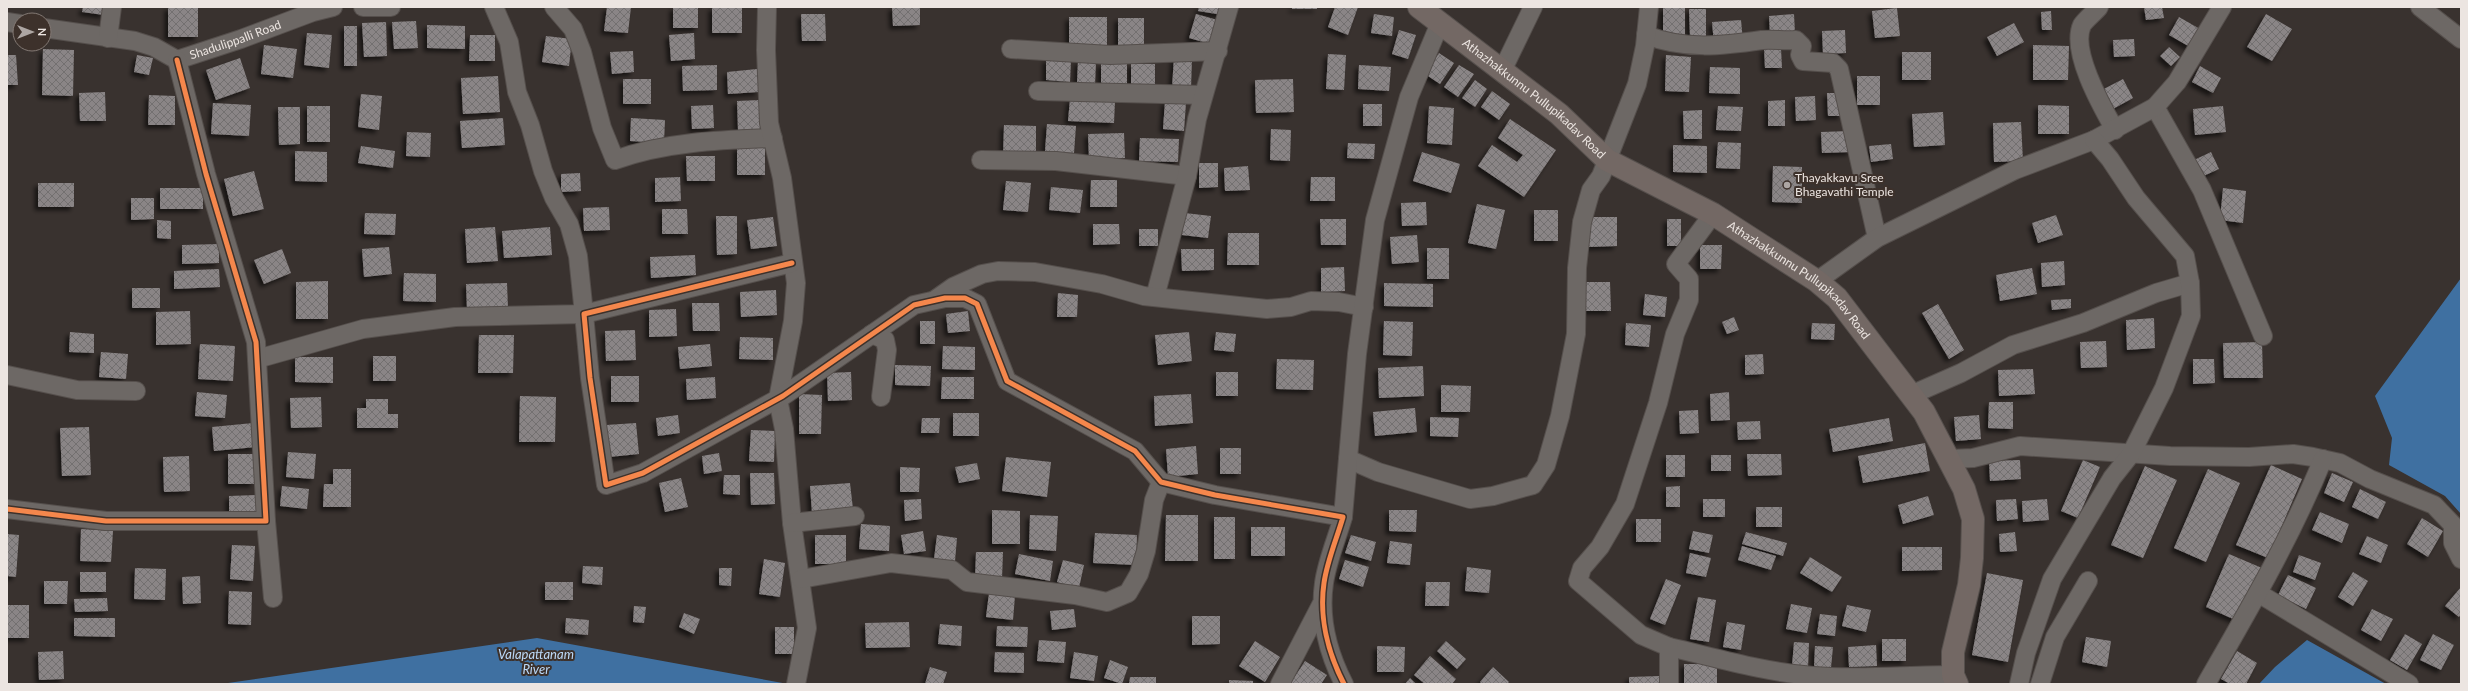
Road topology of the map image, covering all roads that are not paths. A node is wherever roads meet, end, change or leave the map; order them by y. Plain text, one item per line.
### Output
1 (112, 7) edge
2 (333, 7) edge
3 (363, 7) edge
4 (391, 7) edge
5 (494, 7) edge
6 (554, 7) edge
7 (767, 7) edge
8 (1229, 7) edge
9 (1419, 7) edge
10 (1533, 7) edge
11 (1649, 7) edge
12 (2099, 7) edge
13 (2222, 7) edge
14 (2420, 7) edge
15 (1440, 23) junction
16 (52, 29) edge
17 (1646, 35) junction
18 (108, 38) junction
19 (2461, 39) edge
20 (1011, 49) dead end
21 (1218, 51) junction
22 (177, 60) junction
23 (1502, 70) junction
24 (1038, 91) dead end
25 (1203, 95) junction
26 (2155, 107) junction
27 (2115, 130) junction
28 (772, 138) junction
29 (2094, 140) junction
30 (982, 160) dead end
31 (1607, 160) junction
32 (1187, 176) junction
33 (1713, 214) junction
34 (1877, 238) junction
35 (792, 263) junction
36 (1817, 281) junction
37 (2190, 283) junction
38 (1155, 297) junction
39 (934, 300) junction
40 (1364, 306) junction
41 (584, 314) junction
42 (872, 334) junction
43 (2263, 336) dead end
44 (257, 359) junction
45 (7, 375) edge
46 (136, 391) dead end
47 (1911, 395) junction
48 (881, 397) dead end
49 (778, 399) junction
50 (2131, 454) junction
51 (1951, 459) junction
52 (2323, 459) junction
53 (1348, 460) junction
54 (1161, 482) junction
55 (7, 509) edge
56 (855, 516) dead end
57 (1343, 517) junction
58 (266, 521) junction
59 (792, 523) junction
60 (2461, 559) edge
61 (801, 579) junction
62 (2088, 581) dead end
63 (2258, 593) junction
64 (273, 598) dead end
65 (1321, 605) junction
66 (1670, 647) junction
67 (1955, 679) edge
68 (796, 684) edge
69 (1280, 684) edge
70 (1344, 684) edge
71 (1669, 684) edge
72 (2019, 684) edge
73 (2040, 684) edge
74 (2206, 684) edge
75 (2409, 684) edge

1 - 18 street
2 - 22 street, Shadulippalli Road
3 - 4 street
5 - 41 street
6 - 28 street
7 - 28 street
8 - 21 street
9 - 15 main road, Athazhakkunnu Pullupikadav Road
10 - 23 street
11 - 17 street
12 - 27 street
13 - 26 street
14 - 19 street
15 - 23 main road, Athazhakkunnu Pullupikadav Road
15 - 40 street
16 - 18 street, Shadulippalli Road
17 - 31 street
17 - 34 street
18 - 22 street, Shadulippalli Road
20 - 21 street
21 - 25 street
22 - 44 street
23 - 31 main road, Athazhakkunnu Pullupikadav Road
24 - 25 street
25 - 32 street
26 - 27 street
26 - 43 street
27 - 29 street
28 - 35 street
29 - 34 street
29 - 37 street
30 - 32 street
31 - 33 main road, Athazhakkunnu Pullupikadav Road
31 - 53 street
32 - 38 street
33 - 36 main road, Athazhakkunnu Pullupikadav Road
33 - 66 street
34 - 36 street
35 - 41 street
35 - 49 street
36 - 47 main road, Athazhakkunnu Pullupikadav Road
37 - 47 street
37 - 50 street
38 - 39 street
38 - 40 street
39 - 42 street
39 - 54 street
40 - 53 street
41 - 44 street
41 - 49 street
42 - 48 street
42 - 49 street
44 - 58 street
45 - 46 street
47 - 51 main road, Athazhakkunnu Pullupikadav Road
49 - 59 street
50 - 51 street
50 - 52 street
50 - 72 street
51 - 67 main road, Athazhakkunnu Pullupikadav Road
52 - 60 street
52 - 63 street
53 - 57 street
54 - 57 street
54 - 61 street
55 - 58 street
56 - 59 street
57 - 65 street
58 - 64 street
59 - 61 street
61 - 68 street
62 - 73 street
63 - 74 street
63 - 75 street
65 - 69 street
65 - 70 street
66 - 67 street
66 - 71 street

